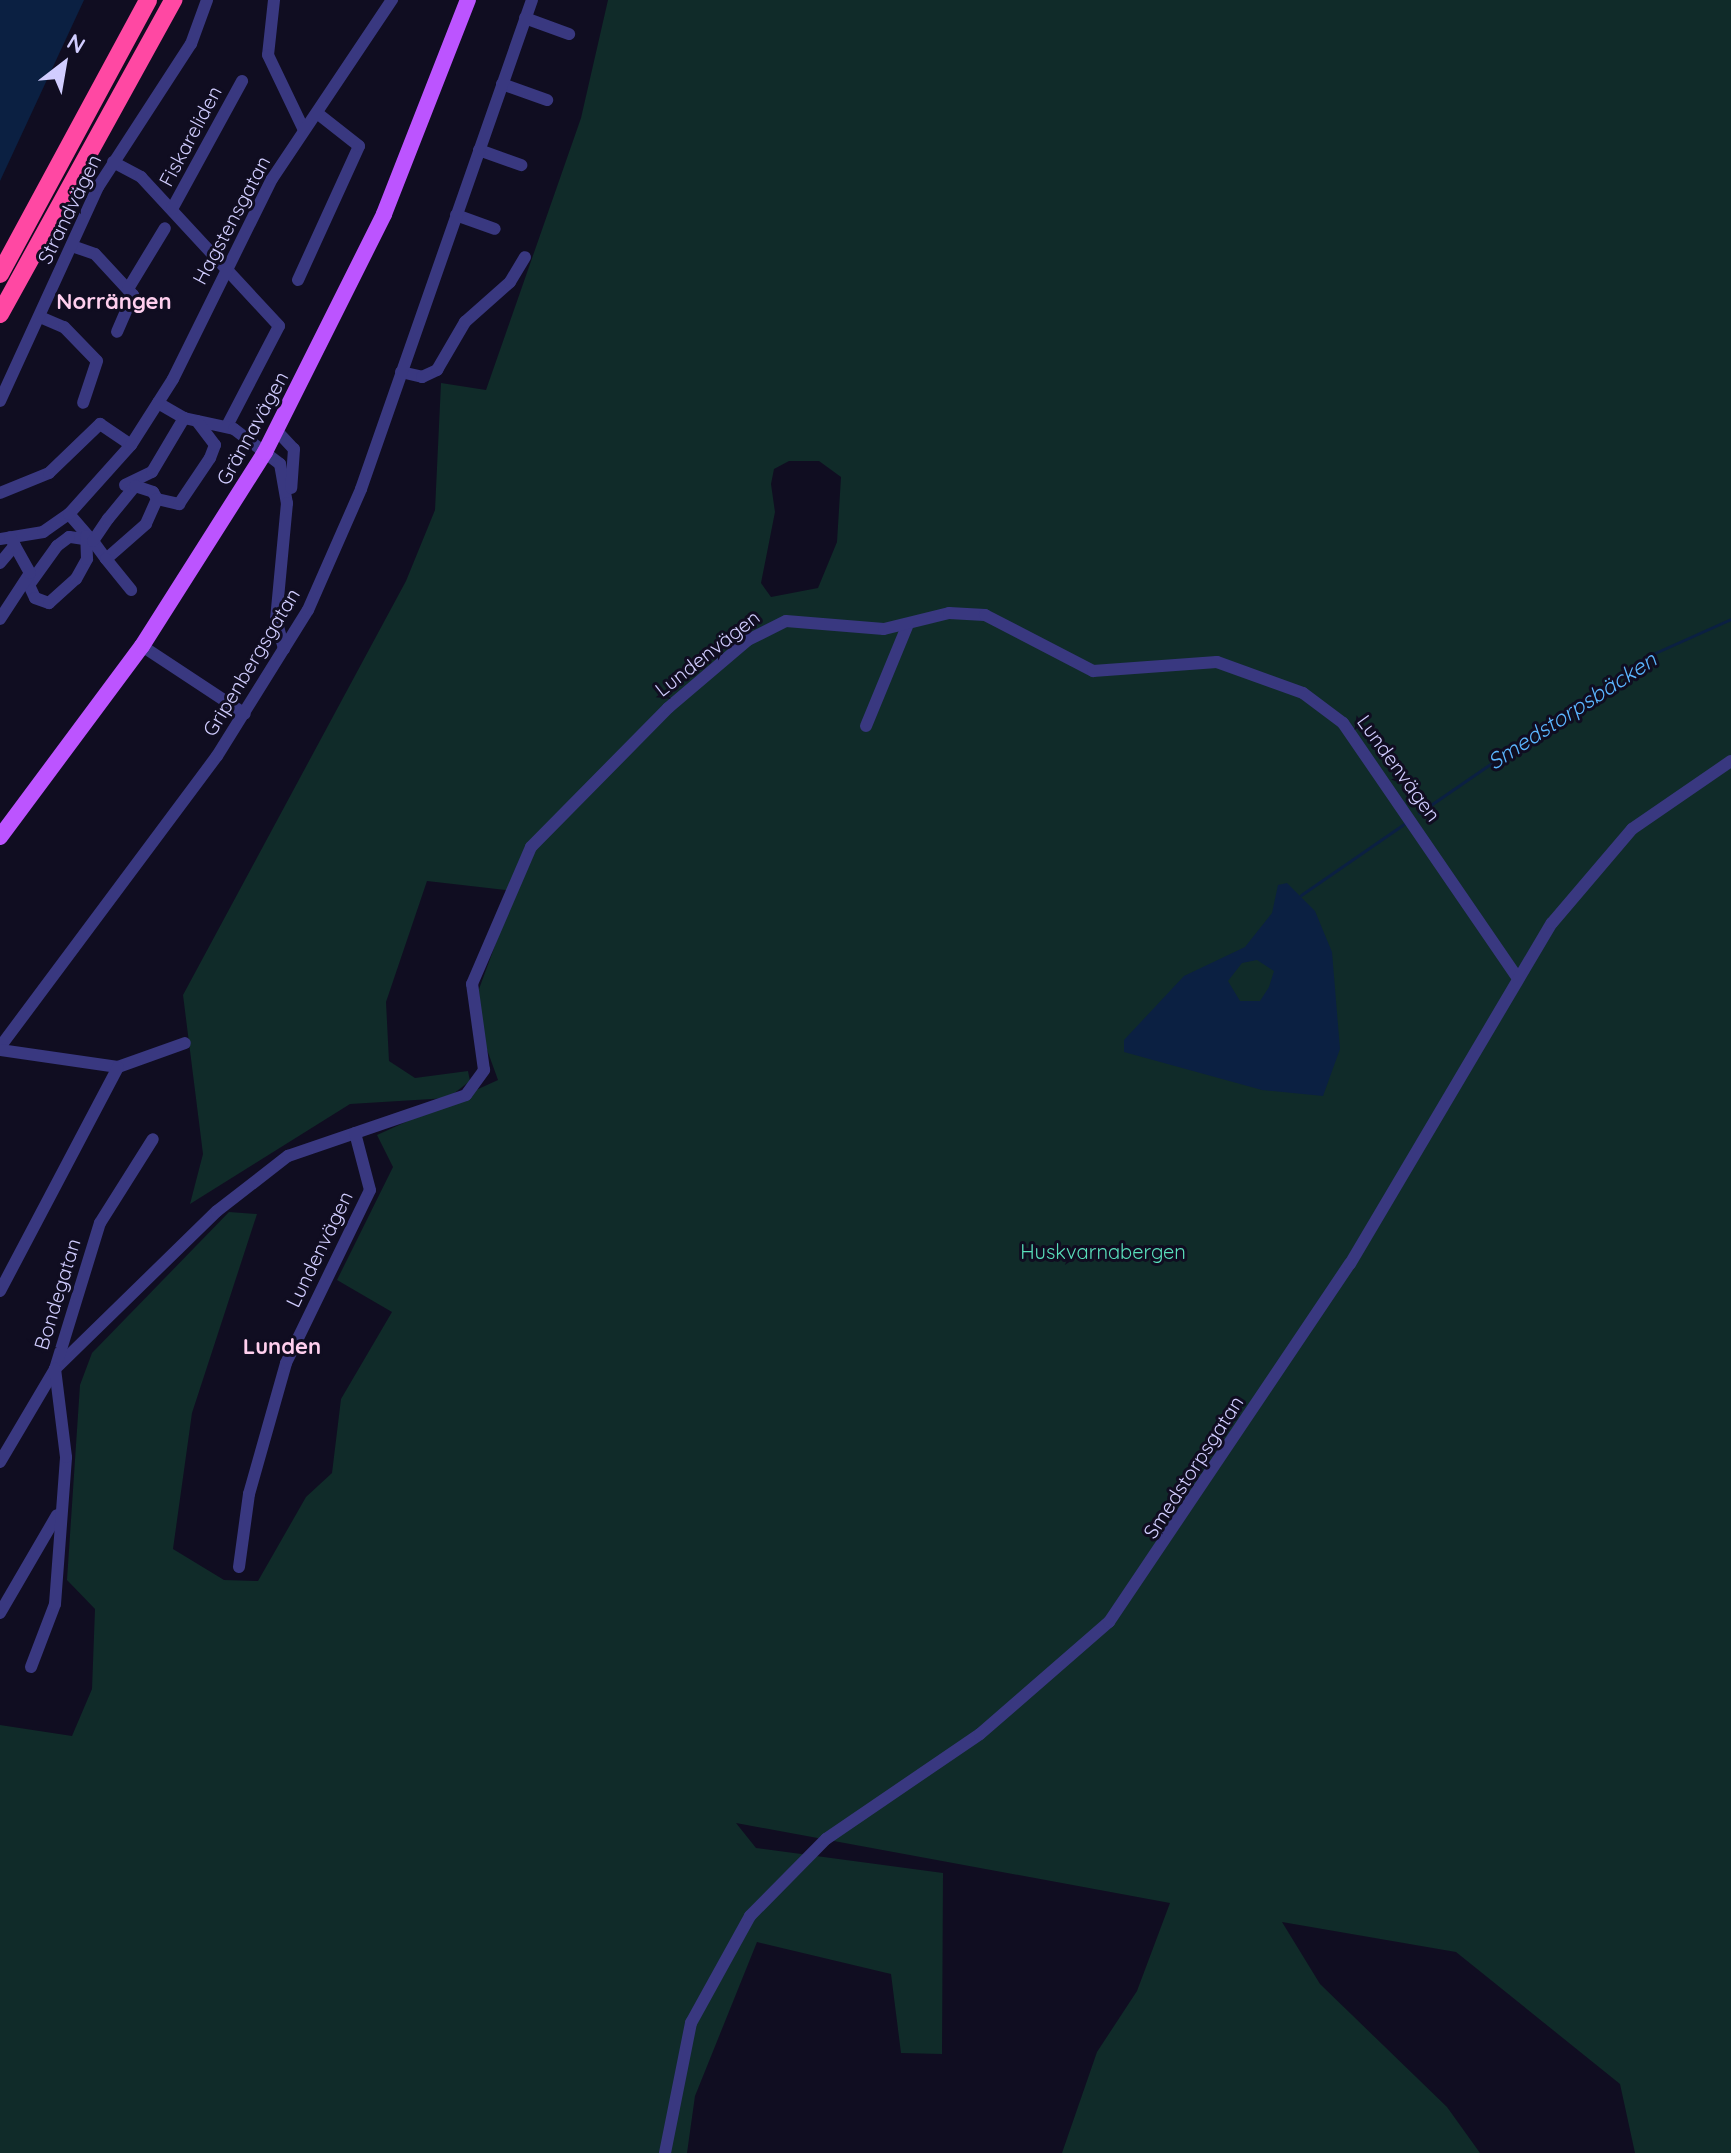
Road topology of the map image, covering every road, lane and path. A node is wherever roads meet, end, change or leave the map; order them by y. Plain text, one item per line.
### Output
1 (148, 0) edge
2 (173, 0) edge
3 (207, 0) edge
4 (274, 0) edge
5 (392, 0) edge
6 (468, 0) edge
7 (532, 0) edge
8 (525, 18) junction
9 (569, 34) dead end
10 (242, 81) dead end
11 (502, 84) junction
12 (547, 100) dead end
13 (317, 113) junction
14 (304, 130) junction
15 (479, 150) junction
16 (113, 162) junction
17 (521, 165) dead end
18 (172, 209) junction
19 (456, 215) junction
20 (165, 228) dead end
21 (495, 229) dead end
22 (72, 246) junction
23 (525, 257) dead end
24 (225, 265) junction
25 (0, 274) edge
26 (298, 280) dead end
27 (128, 289) junction
28 (0, 314) edge
29 (40, 317) junction
30 (117, 332) dead end
31 (401, 372) junction
32 (0, 401) edge
33 (83, 403) dead end
34 (158, 403) junction
35 (191, 420) junction
36 (227, 426) junction
37 (276, 430) junction
38 (131, 445) junction
39 (265, 452) junction
40 (104, 480) junction
41 (130, 486) junction
42 (0, 493) edge
43 (157, 499) junction
44 (287, 503) junction
45 (69, 514) junction
46 (88, 539) junction
47 (8, 541) edge
48 (106, 559) junction
49 (0, 563) edge
50 (131, 590) dead end
51 (0, 619) edge
52 (908, 624) junction
53 (142, 646) junction
54 (284, 649) junction
55 (245, 714) junction
56 (866, 726) dead end
57 (1731, 761) edge
58 (0, 837) edge
59 (1517, 977) junction
60 (185, 1043) dead end
61 (0, 1048) edge
62 (118, 1067) junction
63 (355, 1133) junction
64 (153, 1139) dead end
65 (0, 1291) edge
66 (55, 1369) junction
67 (1, 1456) edge
68 (57, 1515) junction
69 (239, 1567) dead end
70 (0, 1613) edge
71 (31, 1667) dead end
72 (665, 2153) edge

1 - 25 highway
2 - 28 highway
3 - 16 street, Strandvägen
4 - 14 street
5 - 13 street, Hagstensgatan
6 - 37 main road, Grännavägen
7 - 8 street, Gripenbergsgatan
8 - 9 street
8 - 11 street, Gripenbergsgatan
10 - 18 street, Fiskareliden
11 - 12 street
11 - 15 street, Gripenbergsgatan
13 - 14 street, Hagstensgatan
13 - 26 street
14 - 24 street, Hagstensgatan
15 - 17 street
15 - 19 street, Gripenbergsgatan
16 - 18 street, Fiskareliden
16 - 22 street, Strandvägen
18 - 24 street, Fiskareliden
19 - 21 street
19 - 31 street, Gripenbergsgatan
20 - 27 street
22 - 27 street
22 - 29 street, Strandvägen
23 - 31 street
24 - 34 street, Hagstensgatan
24 - 36 street, Fiskareliden
27 - 30 street
29 - 32 street, Strandvägen
29 - 33 street
31 - 54 street, Gripenbergsgatan
34 - 35 street
34 - 38 street, Hagstensgatan
35 - 36 street
35 - 41 street
35 - 43 street
36 - 39 street
37 - 39 main road, Grännavägen
37 - 44 street
38 - 40 street, Hagstensgatan
38 - 42 street
39 - 44 street
39 - 53 main road, Grännavägen
40 - 41 street
40 - 45 street, Hagstensgatan
41 - 43 street
41 - 46 street
43 - 48 street
44 - 54 street
45 - 46 street
45 - 47 street, Hagstensgatan
46 - 46 street
46 - 48 street
47 - 49 street
47 - 51 street
48 - 50 street
52 - 56 street
52 - 59 street, Lundenvägen
52 - 63 street, Lundenvägen
53 - 55 street
53 - 58 main road, Grännavägen
54 - 55 street, Gripenbergsgatan
55 - 61 street, Gripenbergsgatan
57 - 59 street, Smedstorpsgatan
59 - 72 street, Smedstorpsgatan
60 - 62 street
61 - 62 street
62 - 65 street
63 - 66 street, Lundenvägen
63 - 69 street, Lundenvägen
64 - 66 street, Bondegatan
66 - 67 street, Bondegatan
66 - 68 street
68 - 70 street
68 - 71 street

